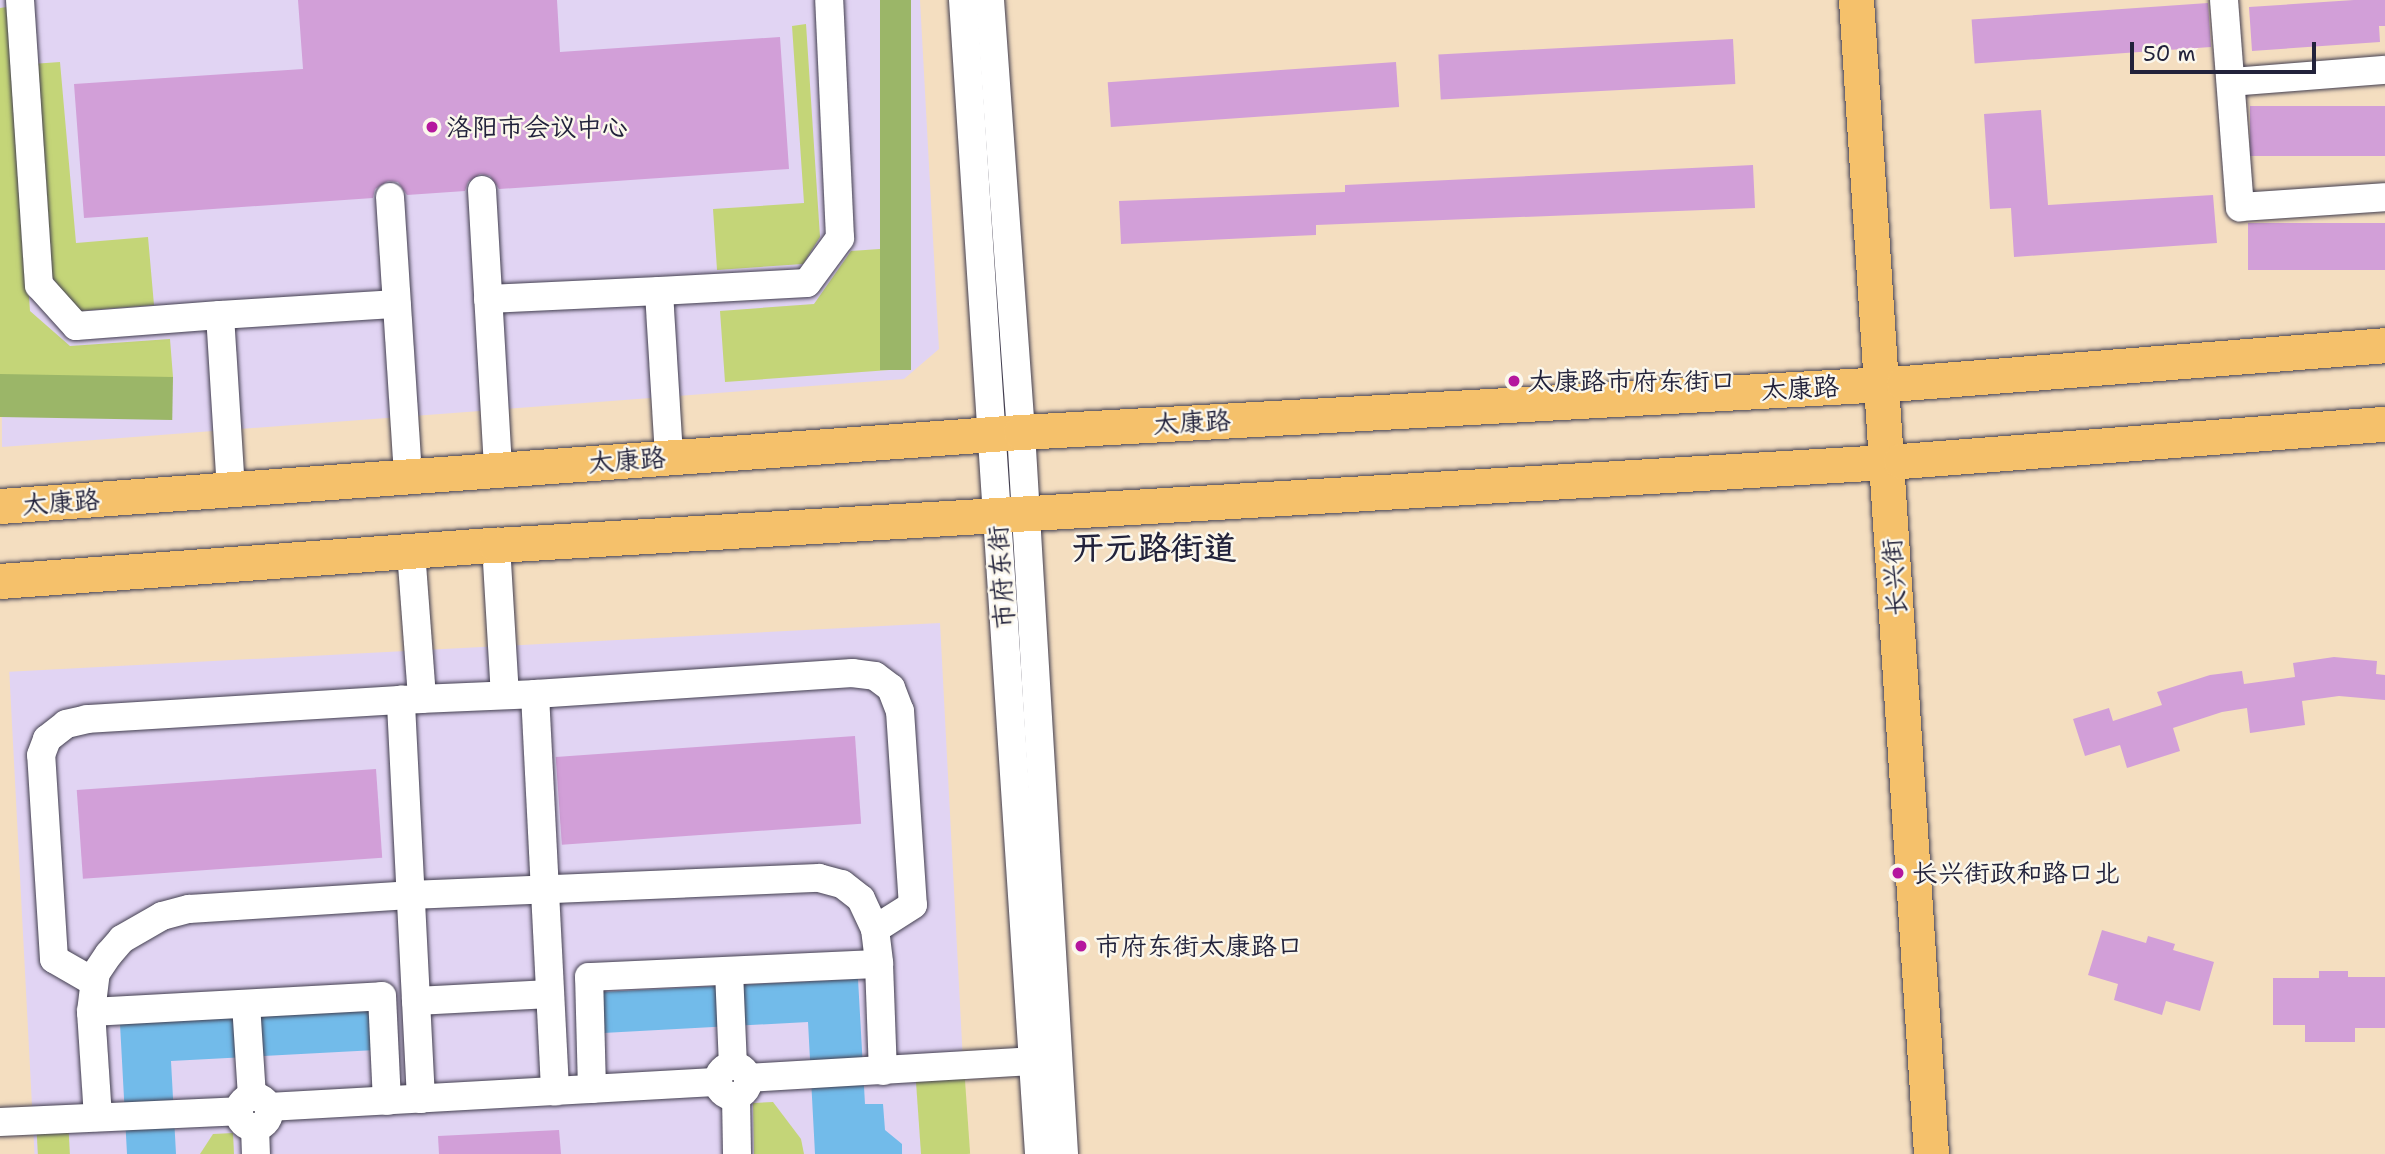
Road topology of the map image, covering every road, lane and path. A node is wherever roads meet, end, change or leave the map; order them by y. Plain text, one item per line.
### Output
1 (20, 0) edge
2 (829, 0) edge
3 (963, 0) edge
4 (990, 0) edge
5 (1856, 0) edge
6 (1879, 0) edge
7 (2224, 0) edge
8 (2385, 70) edge
9 (2231, 82) junction
10 (482, 190) dead end
11 (390, 197) dead end
12 (2385, 197) edge
13 (659, 291) junction
14 (488, 299) junction
15 (397, 304) junction
16 (220, 315) junction
17 (2385, 345) edge
18 (1893, 383) junction
19 (2385, 424) edge
20 (1006, 433) junction
21 (669, 456) junction
22 (1898, 461) junction
23 (498, 469) junction
24 (408, 476) junction
25 (231, 489) junction
26 (0, 506) edge
27 (1011, 513) junction
28 (496, 545) junction
29 (411, 551) junction
30 (0, 582) edge
31 (535, 694) junction
32 (505, 695) junction
33 (411, 700) junction
34 (544, 889) junction
35 (410, 895) junction
36 (875, 929) junction
37 (879, 964) junction
38 (729, 976) junction
39 (94, 982) junction
40 (550, 993) junction
41 (416, 1001) junction
42 (247, 1010) junction
43 (91, 1013) junction
44 (1045, 1061) junction
45 (876, 1071) junction
46 (734, 1081) junction
47 (592, 1089) junction
48 (555, 1091) junction
49 (421, 1099) junction
50 (387, 1101) junction
51 (108, 1117) junction
52 (254, 1119) edge
53 (0, 1122) edge
54 (737, 1154) edge
55 (1039, 1154) edge
56 (1064, 1154) edge
57 (1931, 1154) edge
58 (1953, 1154) edge

1 - 16 street
2 - 13 street
3 - 20 street, 市府东街
4 - 20 street, 市府东街
5 - 18 main road, 长兴街
6 - 18 main road, 长兴街
7 - 9 street
8 - 9 street
9 - 12 street
10 - 14 street
11 - 15 street
13 - 14 street
13 - 21 street
14 - 23 street
15 - 16 street
15 - 24 street
16 - 25 street
17 - 18 main road, 太康路
18 - 20 main road, 太康路
18 - 22 main road, 长兴街
19 - 22 main road
20 - 21 main road, 太康路
20 - 27 street, 市府东街
21 - 23 main road, 太康路
22 - 27 main road
22 - 57 main road, 长兴街
22 - 58 main road, 长兴街
23 - 24 main road, 太康路
24 - 25 main road, 太康路
25 - 26 main road, 太康路
27 - 28 main road
27 - 44 street, 市府东街
28 - 29 main road
28 - 32 street
29 - 30 main road
29 - 33 street
31 - 32 street
31 - 34 street
31 - 36 street
32 - 33 street
33 - 35 street
33 - 39 street
34 - 35 street
34 - 36 street
34 - 40 street
35 - 39 street
35 - 41 street
36 - 37 street
37 - 38 street
37 - 45 street
38 - 46 street
38 - 47 street
39 - 43 street
40 - 41 street
40 - 48 street
41 - 49 street
42 - 43 street
42 - 50 street
42 - 52 street
43 - 51 street
44 - 45 street
44 - 55 street, 市府东街
44 - 56 street, 市府东街
45 - 46 street
46 - 47 street
46 - 54 street
47 - 48 street
48 - 49 street
49 - 50 street
50 - 52 street
51 - 52 street
51 - 53 street

